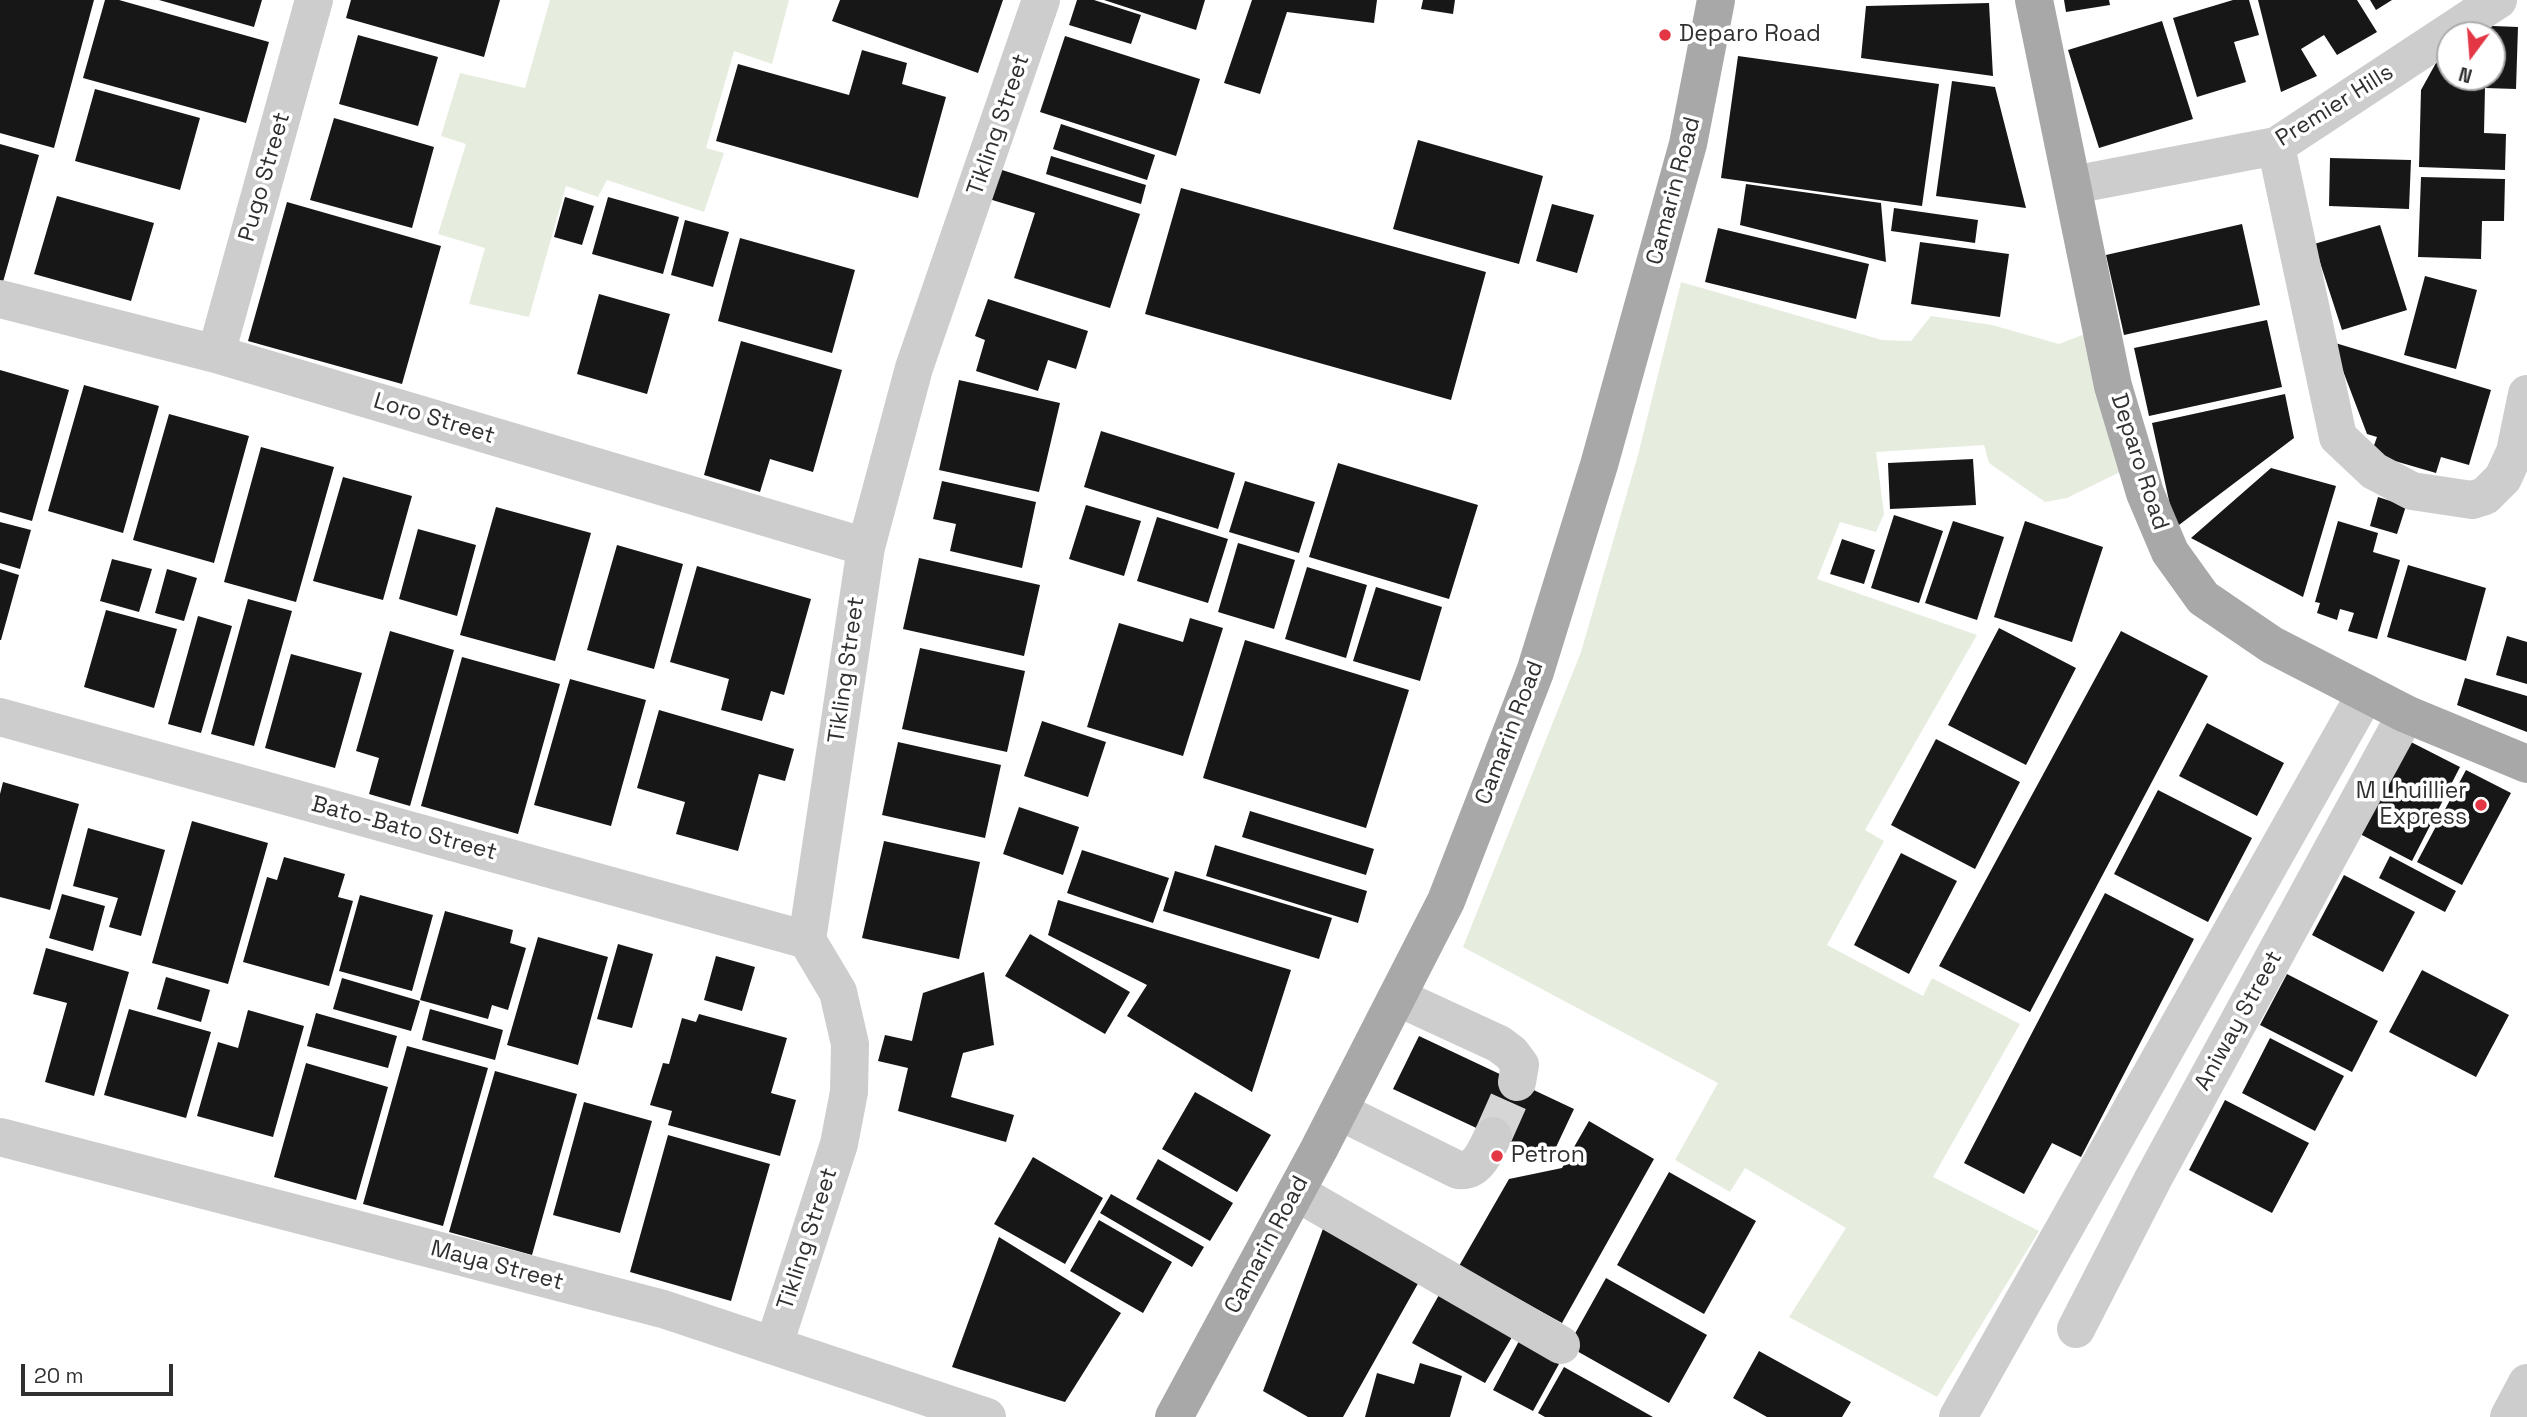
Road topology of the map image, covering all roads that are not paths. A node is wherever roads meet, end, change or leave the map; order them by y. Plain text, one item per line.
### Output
1 (314, 0) edge
2 (1041, 0) edge
3 (1716, 0) edge
4 (2034, 0) edge
5 (2498, 0) edge
6 (2276, 146) junction
7 (2073, 186) junction
8 (0, 299) edge
9 (216, 354) junction
10 (2527, 394) edge
11 (866, 547) junction
12 (2365, 693) junction
13 (2406, 714) junction
14 (0, 717) edge
15 (2527, 764) edge
16 (807, 940) junction
17 (1397, 997) junction
18 (1517, 1082) tunnel mouth
19 (1339, 1111) junction
20 (1493, 1136) tunnel mouth
21 (0, 1137) edge
22 (1296, 1192) junction
23 (2076, 1329) dead end
24 (774, 1345) junction
25 (1561, 1345) dead end
26 (2527, 1383) edge
27 (1177, 1416) edge
28 (987, 1417) edge
29 (1958, 1417) edge
30 (2509, 1417) edge

1 - 9 street, Pugo Street
2 - 11 street, Tikling Street
3 - 17 main road, Camarin Road
4 - 7 main road, Deparo Road
5 - 6 street, Premier Hills
6 - 7 street, Premier Hills
6 - 10 street
7 - 12 main road, Deparo Road
8 - 9 street, Loro Street
9 - 11 street, Loro Street
11 - 16 street, Tikling Street
12 - 13 main road, Deparo Road
12 - 29 street
13 - 15 main road, Deparo Road
13 - 23 street, Aniway Street
14 - 16 street, Bato-Bato Street
16 - 24 street, Tikling Street
17 - 18 street
17 - 19 main road, Camarin Road
19 - 20 street
19 - 22 main road, Camarin Road
21 - 24 street, Maya Street
22 - 25 street
22 - 27 main road, Camarin Road
24 - 28 street, Maya Street
26 - 30 street

